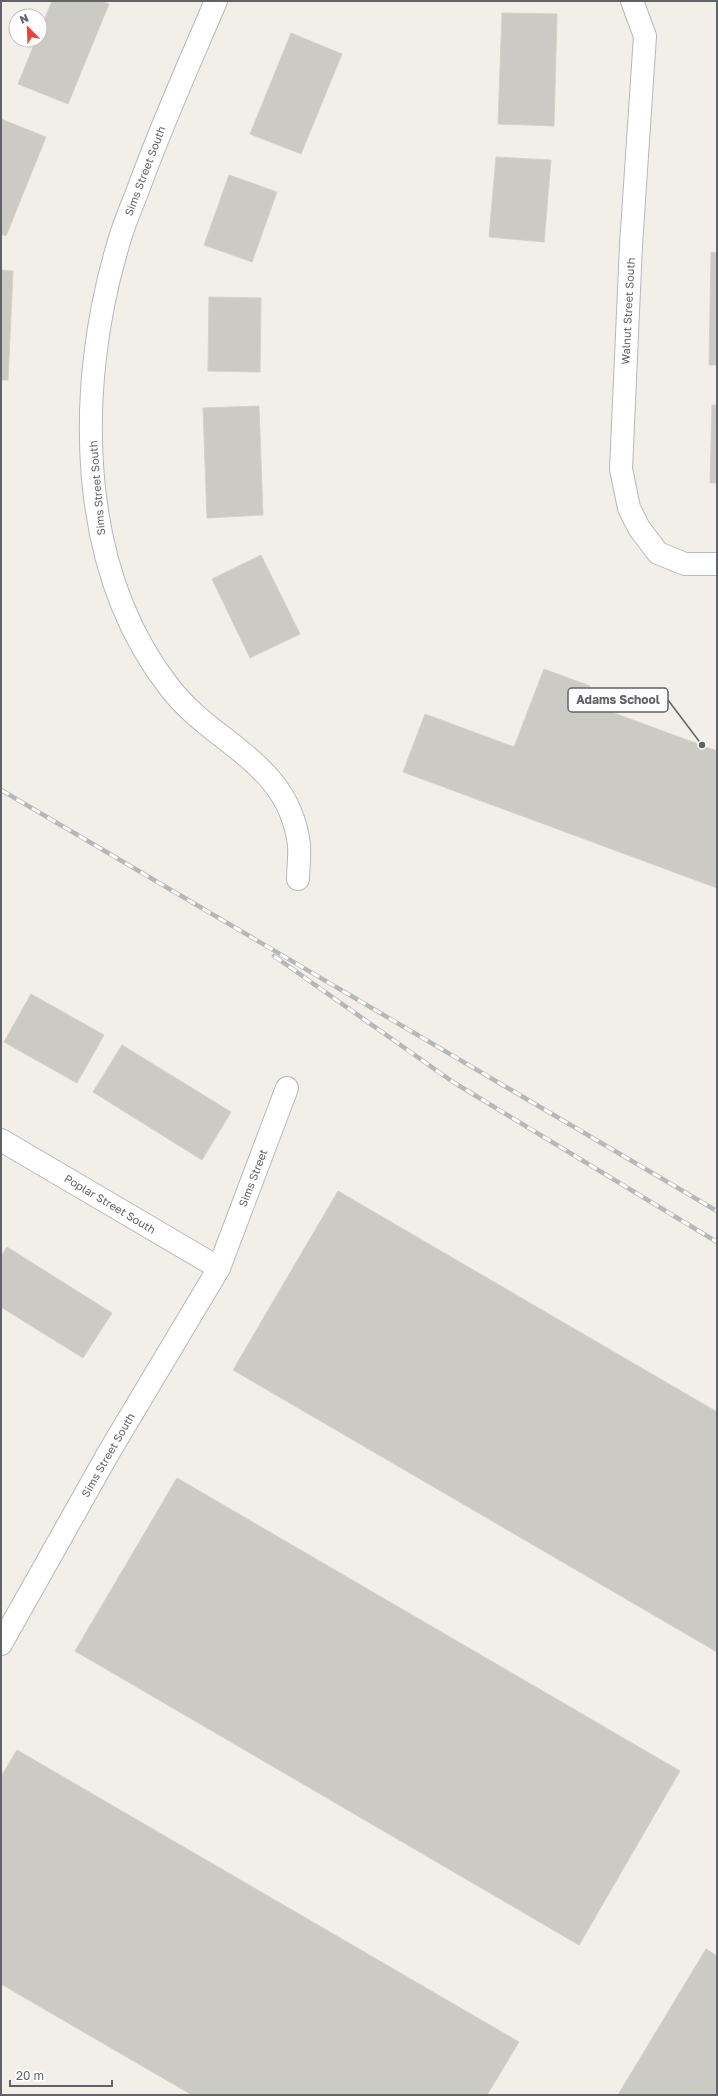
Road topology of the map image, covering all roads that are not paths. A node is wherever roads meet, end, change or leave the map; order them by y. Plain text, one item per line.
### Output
1 (216, 1) edge
2 (632, 1) edge
3 (717, 564) edge
4 (298, 879) dead end
5 (287, 1088) dead end
6 (1, 1140) edge
7 (219, 1268) junction
8 (4, 1633) edge

1 - 4 street, Sims Street South
2 - 3 street, Walnut Street South
5 - 7 street, Sims Street
6 - 7 street, Poplar Street South
7 - 8 street, Sims Street South

